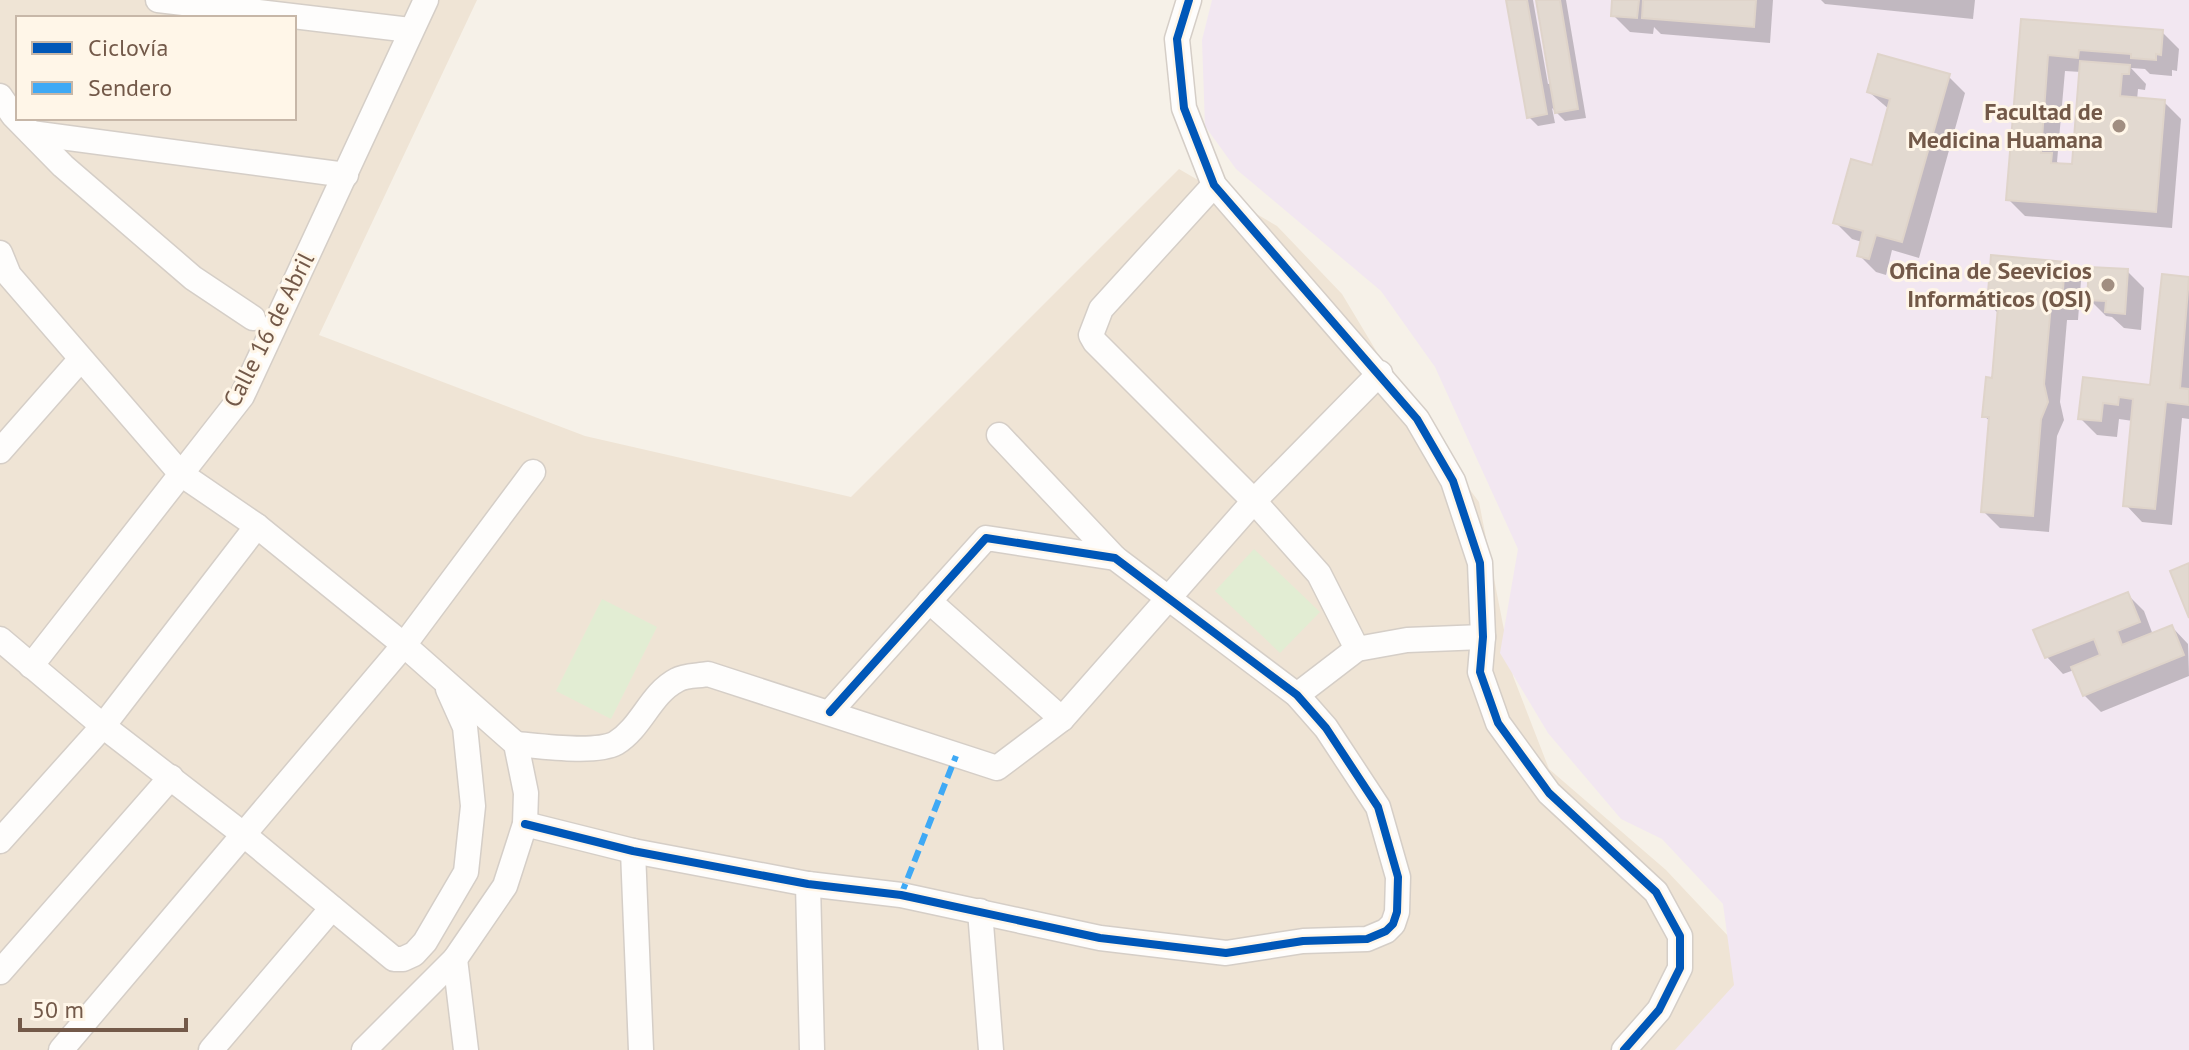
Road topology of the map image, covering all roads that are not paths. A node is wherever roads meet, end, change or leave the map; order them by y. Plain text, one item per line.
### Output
1 (158, 0) edge
2 (426, 0) edge
3 (1189, 0) edge
4 (199, 3) edge
5 (410, 30) junction
6 (0, 96) edge
7 (16, 118) edge
8 (18, 120) edge
9 (31, 133) junction
10 (346, 175) junction
11 (1214, 185) junction
12 (0, 253) edge
13 (253, 318) dead end
14 (80, 360) junction
15 (1380, 373) junction
16 (999, 435) dead end
17 (0, 451) edge
18 (533, 472) dead end
19 (181, 474) junction
20 (1254, 501) junction
21 (257, 526) junction
22 (1115, 558) junction
23 (1170, 597) junction
24 (929, 601) junction
25 (1483, 637) junction
26 (0, 639) edge
27 (404, 645) junction
28 (1357, 649) junction
29 (31, 666) junction
30 (444, 681) junction
31 (1297, 695) junction
32 (830, 712) junction
33 (1062, 719) junction
34 (103, 726) junction
35 (516, 744) junction
36 (171, 777) junction
37 (525, 824) junction
38 (243, 834) junction
39 (0, 841) edge
40 (633, 851) junction
41 (808, 884) junction
42 (332, 908) junction
43 (980, 911) junction
44 (455, 959) junction
45 (0, 972) edge
46 (61, 1050) edge
47 (211, 1050) edge
48 (364, 1050) edge
49 (466, 1050) edge
50 (641, 1050) edge
51 (812, 1050) edge
52 (991, 1050) edge
53 (1624, 1050) edge

1 - 4 street
2 - 5 street, Calle 16 de Abril
3 - 11 street
4 - 5 street
5 - 10 street, Calle 16 de Abril
6 - 7 street
8 - 9 street
9 - 10 street
9 - 13 street
10 - 19 street, Calle 16 de Abril
11 - 15 street
11 - 20 street
12 - 14 street
14 - 17 street
14 - 19 street
15 - 20 street
15 - 25 street
16 - 22 street
18 - 27 street
19 - 21 street
19 - 29 street, Calle 16 de Abril
20 - 23 street
20 - 28 street
21 - 27 street
21 - 34 street
22 - 23 street
22 - 24 street
23 - 31 street
23 - 33 street
24 - 32 street
24 - 33 street
25 - 28 street
25 - 53 street
26 - 29 street
27 - 30 street
27 - 38 street
28 - 31 street
29 - 34 street
30 - 35 street
30 - 42 street
31 - 43 street
32 - 33 street
32 - 35 street
34 - 36 street
34 - 39 street
35 - 37 street
36 - 38 street
36 - 45 street
37 - 40 street
37 - 44 street
38 - 42 street
38 - 46 street
40 - 41 street
40 - 50 street
41 - 43 street
41 - 51 street
42 - 47 street
43 - 52 street
44 - 48 street
44 - 49 street

